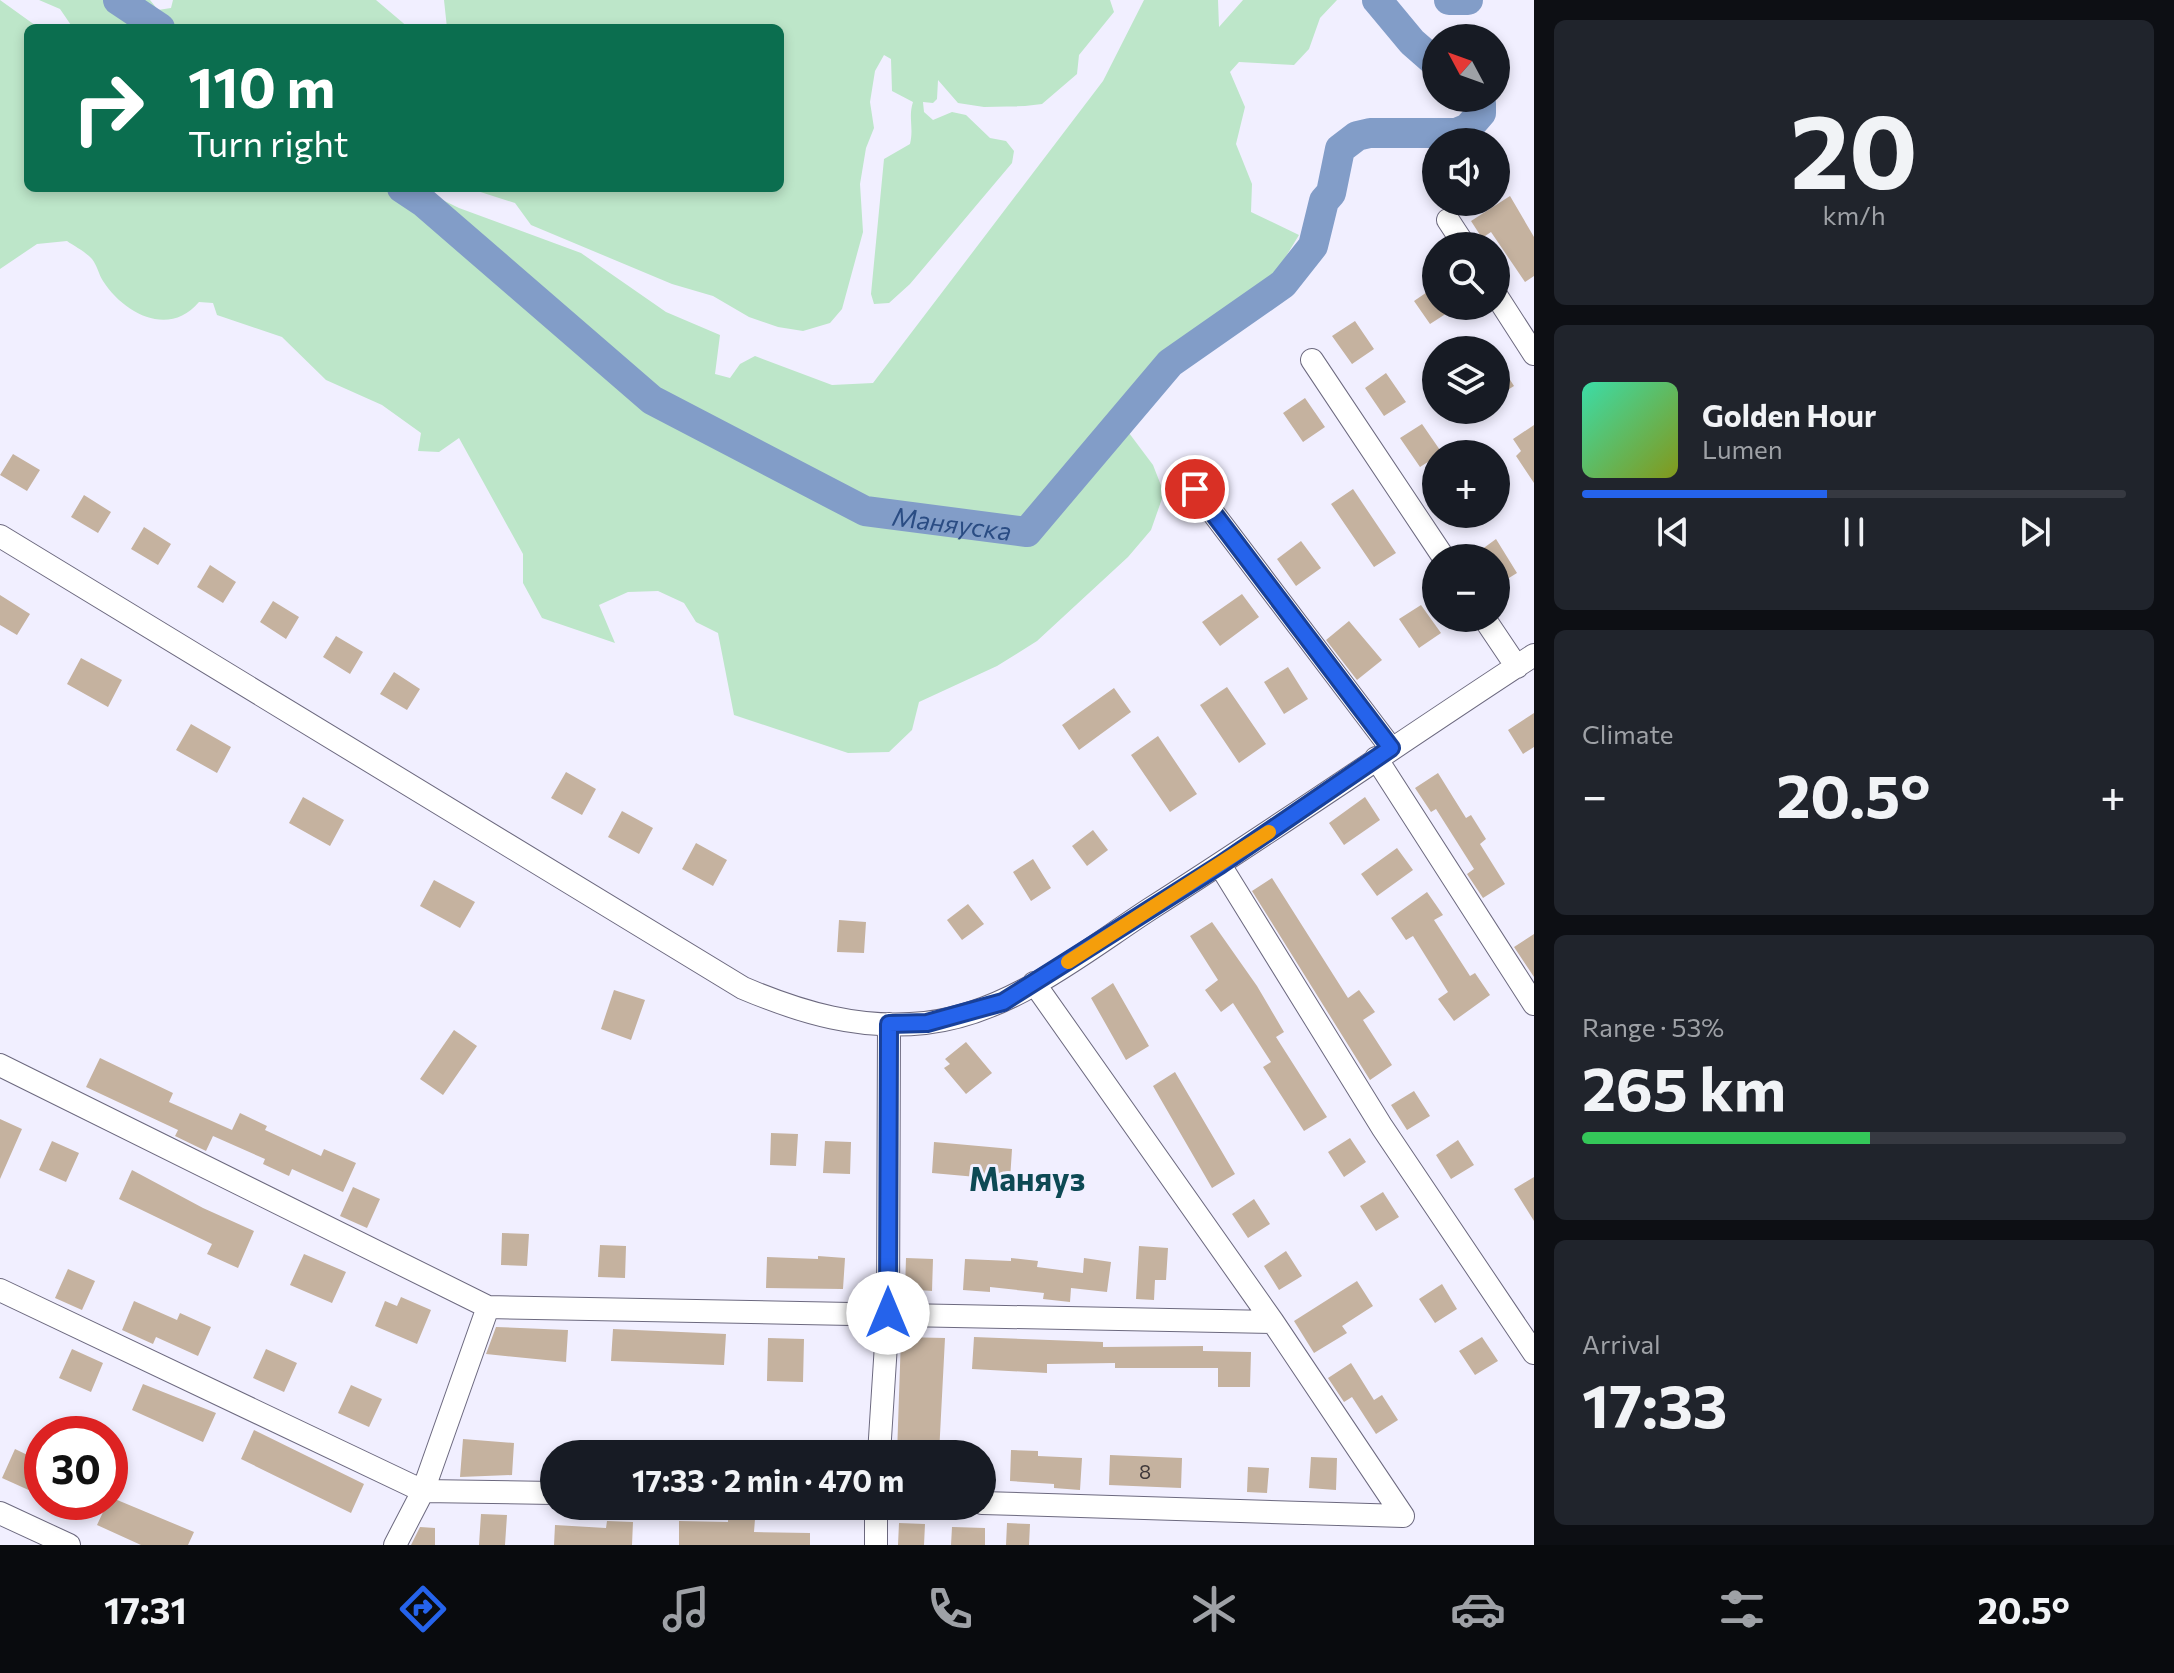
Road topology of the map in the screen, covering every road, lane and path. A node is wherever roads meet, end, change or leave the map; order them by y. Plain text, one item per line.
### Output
1 (1448, 220) dead end
2 (1456, 232) edge
3 (1510, 317) edge
4 (1534, 354) edge
5 (1312, 360) dead end
6 (1195, 489) dead end
7 (0, 536) edge
8 (1435, 544) edge
9 (1499, 632) edge
10 (1529, 661) edge
11 (1384, 753) junction
12 (1220, 865) junction
13 (1034, 983) junction
14 (1534, 1004) edge
15 (889, 1024) junction
16 (0, 1065) edge
17 (0, 1290) edge
18 (488, 1307) junction
19 (888, 1313) junction
20 (1273, 1322) junction
21 (1534, 1353) edge
22 (880, 1440) edge
23 (423, 1491) junction
24 (540, 1493) edge
25 (996, 1503) edge
26 (0, 1513) edge
27 (876, 1520) edge
28 (69, 1545) edge
29 (395, 1545) edge
30 (876, 1545) edge

1 - 2 street
3 - 4 street
5 - 8 street
6 - 11 street
7 - 15 street
9 - 10 street
10 - 11 street
11 - 12 street
11 - 14 street
12 - 13 street
12 - 21 street
13 - 15 street
13 - 20 street
15 - 19 street
16 - 18 street
17 - 23 street
18 - 19 street
18 - 23 street
19 - 20 street
19 - 22 street
20 - 25 street
23 - 24 street
23 - 29 street
26 - 28 street
27 - 30 street

